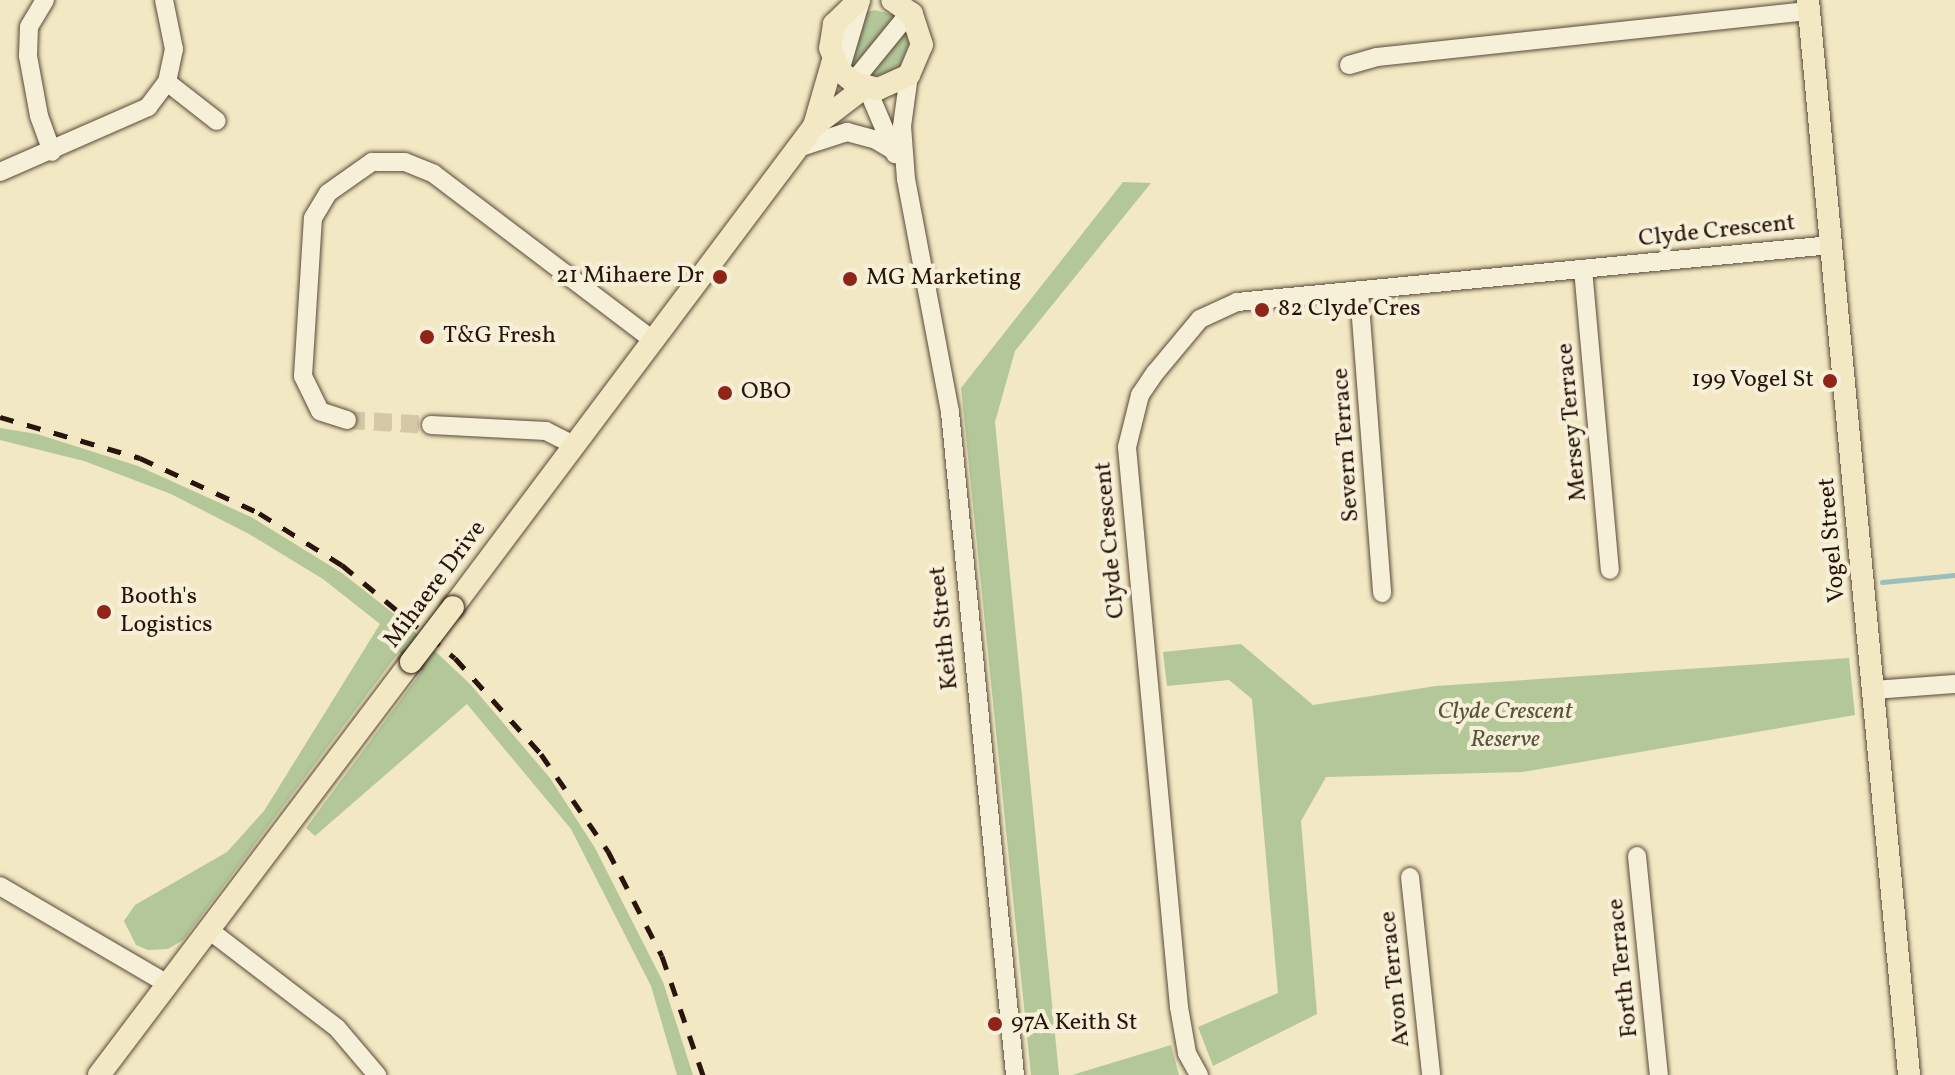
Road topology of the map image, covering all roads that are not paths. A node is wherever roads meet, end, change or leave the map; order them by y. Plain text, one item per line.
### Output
1 (45, 0) edge
2 (164, 0) edge
3 (855, 1) edge
4 (1808, 5) edge
5 (909, 6) edge
6 (1349, 65) dead end
7 (909, 75) junction
8 (852, 78) junction
9 (167, 82) junction
10 (217, 121) dead end
11 (814, 126) junction
12 (798, 148) junction
13 (894, 151) junction
14 (52, 152) junction
15 (0, 172) edge
16 (906, 179) junction
17 (1831, 245) junction
18 (1583, 269) junction
19 (1359, 292) junction
20 (653, 340) junction
21 (347, 420) tunnel mouth
22 (431, 425) tunnel mouth
23 (574, 445) junction
24 (1610, 570) dead end
25 (1382, 593) dead end
26 (1955, 684) edge
27 (1873, 690) junction
28 (1637, 856) dead end
29 (1410, 877) dead end
30 (0, 886) edge
31 (209, 930) junction
32 (168, 984) junction
33 (99, 1075) edge
34 (377, 1075) edge
35 (1015, 1075) edge
36 (1199, 1075) edge
37 (1431, 1075) edge
38 (1659, 1075) edge
39 (1909, 1075) edge

1 - 14 street
2 - 9 street
3 - 8 main road
4 - 6 street
4 - 17 main road, Vogel Street
5 - 7 main road
5 - 8 street
7 - 8 main road
7 - 16 street, Keith Street
8 - 11 main road, Mihaere Drive
8 - 11 main road, Mihaere Drive
8 - 13 street, Keith Street
9 - 10 street
9 - 14 street
11 - 12 main road, Mihaere Drive
12 - 13 street
12 - 20 main road, Mihaere Drive
13 - 16 street, Keith Street
14 - 15 street
16 - 35 street, Keith Street
17 - 18 street, Clyde Crescent
17 - 27 main road, Vogel Street
18 - 19 street, Clyde Crescent
18 - 24 street, Mersey Terrace
19 - 25 street, Severn Terrace
19 - 36 street, Clyde Crescent
20 - 21 street
20 - 23 main road, Mihaere Drive
22 - 23 street
23 - 31 main road, Mihaere Drive, bridge
26 - 27 street
27 - 39 main road, Vogel Street
28 - 38 street, Forth Terrace
29 - 37 street, Avon Terrace
30 - 32 street
31 - 32 main road, Mihaere Drive
31 - 34 street
32 - 33 main road, Mihaere Drive

